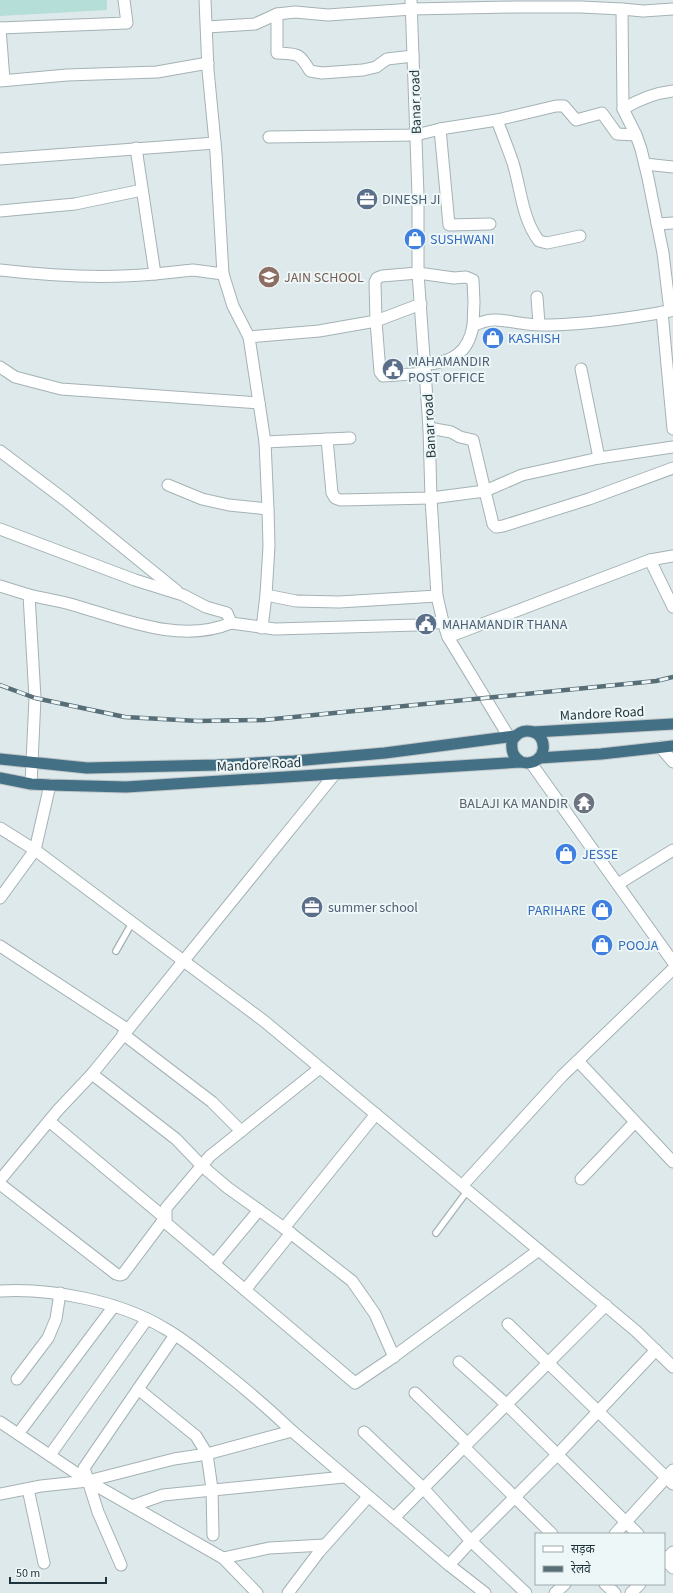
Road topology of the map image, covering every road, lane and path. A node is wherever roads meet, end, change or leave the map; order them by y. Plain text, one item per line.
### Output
1 (124, 0) edge
2 (205, 0) edge
3 (411, 4) edge
4 (596, 4) edge
5 (622, 9) junction
6 (673, 9) edge
7 (277, 14) junction
8 (207, 27) junction
9 (0, 28) edge
10 (413, 56) junction
11 (208, 63) junction
12 (2, 80) edge
13 (673, 91) edge
14 (622, 109) junction
15 (497, 120) junction
16 (440, 129) junction
17 (416, 135) junction
18 (636, 136) junction
19 (269, 137) dead end
20 (215, 143) junction
21 (136, 148) junction
22 (0, 159) edge
23 (644, 164) junction
24 (673, 167) edge
25 (142, 190) junction
26 (0, 211) edge
27 (673, 223) edge
28 (490, 224) dead end
29 (657, 224) junction
30 (580, 236) dead end
31 (0, 270) edge
32 (418, 273) junction
33 (155, 274) junction
34 (223, 274) junction
35 (537, 297) dead end
36 (421, 304) junction
37 (668, 311) edge
38 (376, 321) junction
39 (539, 324) junction
40 (473, 326) junction
41 (249, 337) junction
42 (0, 367) edge
43 (426, 368) junction
44 (581, 369) dead end
45 (671, 384) edge
46 (259, 403) junction
47 (429, 428) junction
48 (673, 429) edge
49 (350, 438) dead end
50 (327, 439) junction
51 (265, 442) junction
52 (673, 447) edge
53 (0, 451) edge
54 (599, 458) junction
55 (673, 468) edge
56 (168, 485) dead end
57 (485, 491) junction
58 (431, 498) junction
59 (268, 509) junction
60 (0, 528) edge
61 (673, 556) edge
62 (650, 560) junction
63 (0, 586) edge
64 (29, 595) junction
65 (183, 595) junction
66 (266, 595) junction
67 (437, 596) junction
68 (673, 607) edge
69 (443, 622) junction
70 (231, 623) junction
71 (262, 628) junction
72 (448, 637) junction
73 (673, 724) edge
74 (534, 732) junction
75 (512, 737) junction
76 (673, 746) edge
77 (660, 748) junction
78 (0, 759) edge
79 (530, 761) junction
80 (673, 762) edge
81 (32, 763) junction
82 (334, 775) junction
83 (0, 778) edge
84 (31, 784) junction
85 (50, 785) junction
86 (0, 828) edge
87 (35, 850) junction
88 (673, 850) edge
89 (618, 884) junction
90 (0, 898) edge
91 (132, 923) junction
92 (0, 946) edge
93 (116, 951) dead end
94 (183, 960) junction
95 (673, 962) edge
96 (673, 969) edge
97 (125, 1032) junction
98 (578, 1061) junction
99 (320, 1068) junction
100 (92, 1074) junction
101 (376, 1114) junction
102 (49, 1121) junction
103 (635, 1122) junction
104 (241, 1131) junction
105 (673, 1162) edge
106 (202, 1166) junction
107 (581, 1179) dead end
108 (0, 1180) edge
109 (0, 1184) edge
110 (465, 1188) junction
111 (259, 1210) junction
112 (165, 1218) junction
113 (287, 1231) junction
114 (436, 1232) dead end
115 (539, 1250) junction
116 (214, 1264) junction
117 (246, 1290) junction
118 (0, 1291) edge
119 (60, 1293) junction
120 (606, 1305) junction
121 (114, 1306) junction
122 (147, 1319) junction
123 (508, 1324) dead end
124 (175, 1335) junction
125 (656, 1350) junction
126 (394, 1357) junction
127 (459, 1362) dead end
128 (548, 1362) junction
129 (673, 1367) edge
130 (17, 1379) dead end
131 (138, 1389) junction
132 (415, 1393) dead end
133 (506, 1404) junction
134 (598, 1412) junction
135 (0, 1422) edge
136 (292, 1431) junction
137 (364, 1432) dead end
138 (18, 1434) junction
139 (465, 1445) junction
140 (207, 1454) junction
141 (558, 1455) junction
142 (50, 1456) junction
143 (344, 1477) junction
144 (671, 1477) edge
145 (88, 1480) junction
146 (423, 1488) junction
147 (28, 1489) junction
148 (212, 1489) junction
149 (0, 1494) edge
150 (368, 1497) junction
151 (515, 1498) junction
152 (132, 1506) junction
153 (394, 1518) junction
154 (626, 1522) junction
155 (551, 1533) edge
156 (616, 1533) edge
157 (637, 1533) edge
158 (214, 1535) dead end
159 (471, 1541) junction
160 (325, 1545) junction
161 (673, 1552) edge
162 (223, 1558) junction
163 (665, 1559) edge
164 (665, 1561) edge
165 (44, 1563) dead end
166 (121, 1565) dead end
167 (449, 1565) junction
168 (673, 1568) edge
169 (563, 1585) edge
170 (606, 1585) edge
171 (639, 1585) edge
172 (257, 1593) edge
173 (288, 1593) edge
174 (485, 1593) edge
175 (526, 1593) edge
176 (555, 1593) edge
177 (615, 1593) edge
178 (631, 1593) edge

1 - 9 street
2 - 8 street
3 - 4 street
3 - 7 street
3 - 10 street, Banar road
4 - 5 street
5 - 6 street
5 - 14 street
7 - 8 street
7 - 10 street
8 - 11 street
9 - 12 street
10 - 17 street, Banar road
11 - 12 street
11 - 20 street
13 - 14 street
14 - 18 street
15 - 16 street
15 - 18 street
15 - 30 street
16 - 17 street
16 - 28 street
17 - 19 street
17 - 32 street, Banar road
18 - 23 street
20 - 21 street
20 - 34 street
21 - 22 street
21 - 25 street
23 - 24 street
23 - 29 street
25 - 26 street
25 - 33 street
27 - 29 street
29 - 37 street
31 - 33 street
32 - 36 street, Banar road
32 - 38 street
32 - 40 street
33 - 34 street
34 - 41 street
35 - 39 street
36 - 38 street
36 - 43 street, Banar road
37 - 39 street
37 - 45 street
38 - 41 street
38 - 43 street
39 - 40 street
40 - 43 street
41 - 46 street
42 - 46 street
43 - 47 street, Banar road
44 - 54 street
45 - 48 street
46 - 51 street
47 - 57 street
47 - 58 street, Banar road
49 - 50 street
50 - 51 street
50 - 58 street
51 - 59 street
52 - 54 street
53 - 65 street
54 - 57 street
55 - 57 street
56 - 59 street
57 - 58 street
58 - 67 street, Banar road
59 - 66 street
60 - 65 street
61 - 62 street
62 - 68 street
62 - 72 street
63 - 64 street
64 - 70 street
64 - 81 street
65 - 70 street
66 - 67 street
66 - 71 street
67 - 69 street, Banar road
69 - 71 street
69 - 72 street, Banar road
70 - 71 street
72 - 75 street, Banar road
73 - 74 highway, Mandore Road
74 - 75 highway, Mandore Road
74 - 79 highway
75 - 79 highway
75 - 81 highway, Mandore Road
76 - 77 highway, Mandore Road
77 - 79 highway, Mandore Road
77 - 80 street
78 - 81 highway, Mandore Road
79 - 82 highway, Mandore Road
79 - 89 street
81 - 84 street
82 - 85 highway, Mandore Road
82 - 94 street
83 - 84 highway, Mandore Road
84 - 85 highway, Mandore Road
85 - 87 street
86 - 87 street
87 - 90 street
87 - 91 street
88 - 89 street
89 - 95 street
91 - 93 lane
91 - 94 street
92 - 97 street
94 - 97 street
94 - 99 street
96 - 98 street
97 - 100 street
97 - 104 street
98 - 103 street
98 - 110 street
99 - 101 street
99 - 104 street
100 - 102 street
100 - 106 street
101 - 110 street
101 - 113 street
102 - 108 street
102 - 112 street
103 - 105 street
103 - 107 street
104 - 106 street
106 - 111 street
106 - 112 street
109 - 112 street
110 - 114 lane
110 - 115 street
111 - 113 street
111 - 116 street
112 - 116 street
113 - 117 street
113 - 126 street
115 - 120 street
115 - 126 street
116 - 117 street
117 - 126 street
118 - 119 street
119 - 121 street
119 - 130 street
120 - 125 street
120 - 128 street
121 - 122 street
121 - 138 street
122 - 124 street
122 - 142 street
123 - 128 street
124 - 131 street
124 - 136 street
125 - 129 street
125 - 134 street
127 - 133 street
128 - 133 street
128 - 134 street
131 - 140 street
131 - 145 street
132 - 139 street
133 - 139 street
133 - 141 street
134 - 141 street
134 - 144 street
135 - 138 street
136 - 140 street
136 - 143 street
137 - 146 street
138 - 142 street
139 - 146 street
139 - 151 street
140 - 145 street
140 - 148 street
141 - 151 street
141 - 154 street
142 - 145 street
143 - 148 street
143 - 150 street
144 - 154 street
145 - 147 street
145 - 152 street
145 - 166 street
146 - 153 street
146 - 159 street
147 - 149 street
147 - 165 street
148 - 152 street
148 - 158 street
150 - 153 street
150 - 160 street
151 - 155 street
151 - 159 street
152 - 162 street
153 - 167 street
154 - 156 street
154 - 157 street
159 - 167 street
159 - 175 street
160 - 162 street
160 - 173 street
161 - 163 street
162 - 172 street
164 - 168 street
167 - 174 street
169 - 176 street
170 - 177 street
171 - 178 street

